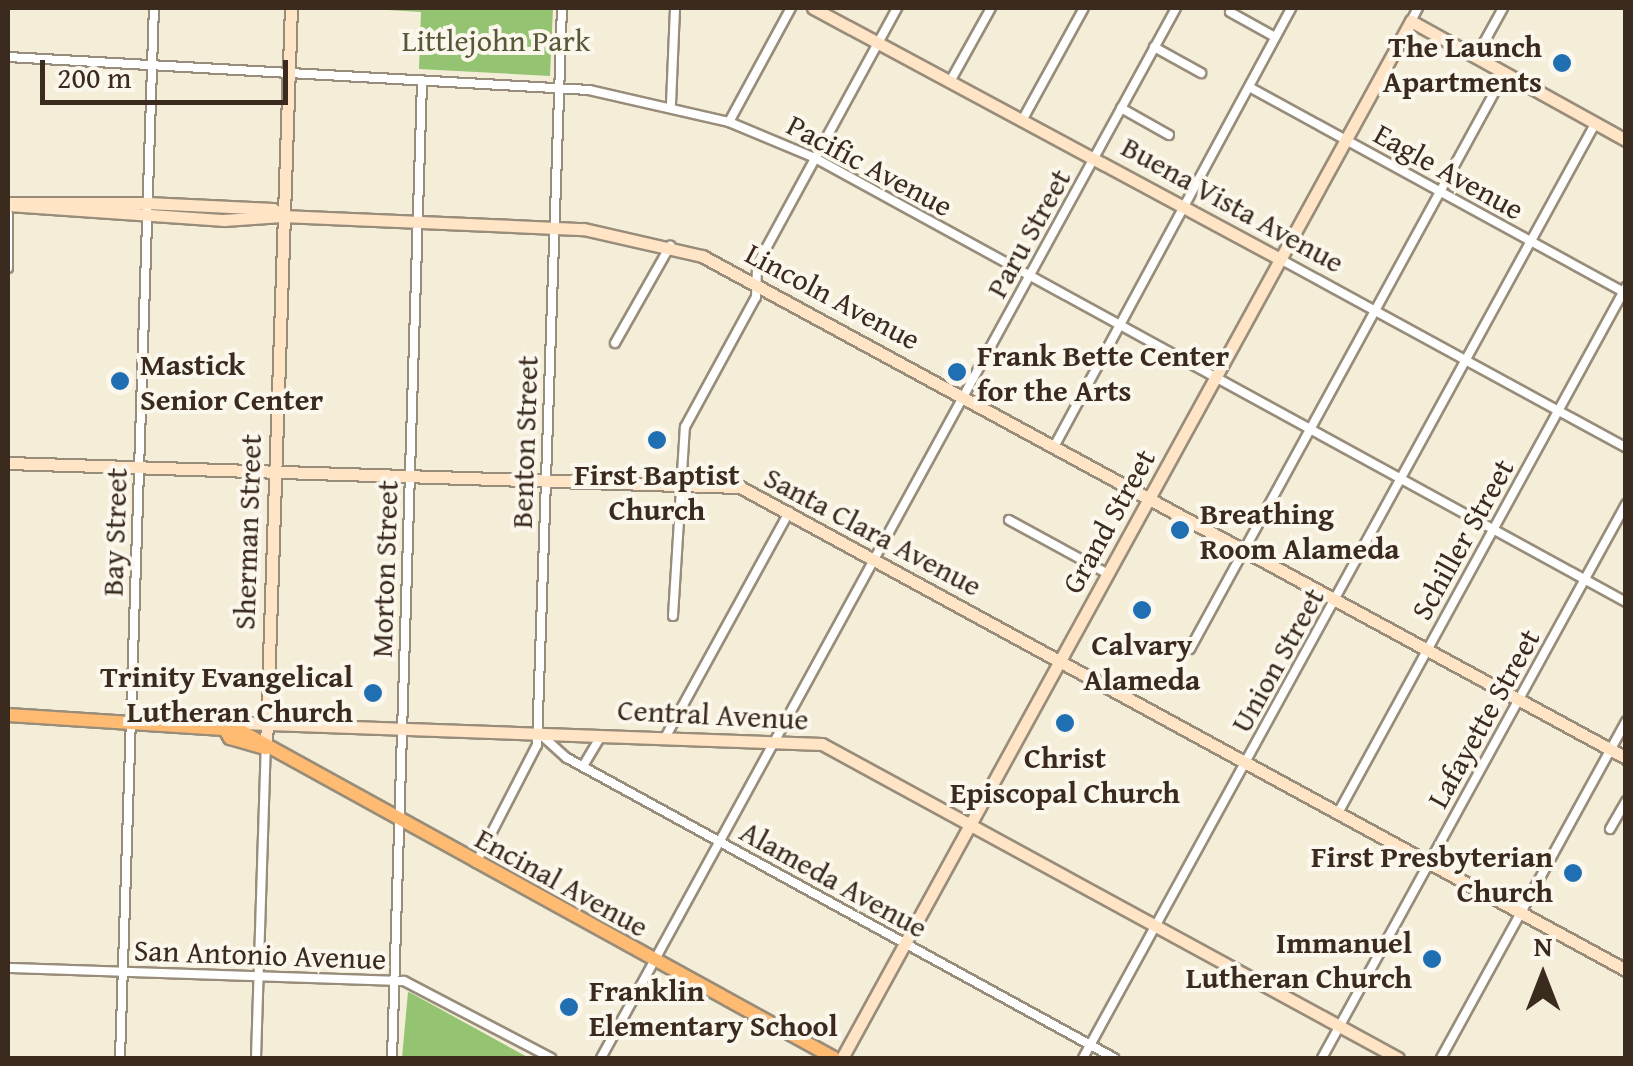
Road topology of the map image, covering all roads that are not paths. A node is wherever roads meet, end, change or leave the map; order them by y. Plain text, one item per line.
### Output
1 (154, 8) edge
2 (290, 8) edge
3 (562, 8) edge
4 (676, 8) edge
5 (791, 8) edge
6 (813, 8) edge
7 (898, 8) edge
8 (991, 8) edge
9 (1084, 8) edge
10 (1176, 8) edge
11 (1292, 8) edge
12 (1418, 8) edge
13 (1504, 8) edge
14 (1230, 12) dead end
15 (1411, 21) junction
16 (1275, 37) junction
17 (881, 38) junction
18 (1154, 48) junction
19 (8, 57) edge
20 (1476, 57) junction
21 (151, 64) junction
22 (287, 72) junction
23 (1201, 73) dead end
24 (1505, 73) junction
25 (952, 78) junction
26 (422, 80) junction
27 (558, 87) junction
28 (1251, 88) junction
29 (671, 104) junction
30 (1121, 108) junction
31 (1024, 117) junction
32 (728, 122) junction
33 (1595, 124) junction
34 (1169, 136) dead end
35 (1346, 140) junction
36 (1626, 140) edge
37 (1095, 156) junction
38 (816, 158) junction
39 (1440, 192) junction
40 (8, 204) edge
41 (1186, 206) junction
42 (147, 210) junction
43 (8, 214) edge
44 (282, 216) junction
45 (418, 221) junction
46 (553, 227) junction
47 (1532, 242) junction
48 (670, 246) junction
49 (1280, 259) junction
50 (8, 268) edge
51 (1030, 276) junction
52 (756, 281) junction
53 (1625, 291) edge
54 (1376, 311) junction
55 (1120, 326) junction
56 (615, 344) dead end
57 (1467, 361) junction
58 (1215, 378) junction
59 (964, 395) junction
60 (1558, 411) junction
61 (1310, 430) junction
62 (1056, 445) junction
63 (1626, 448) edge
64 (8, 463) edge
65 (140, 467) junction
66 (274, 471) junction
67 (410, 476) junction
68 (546, 479) junction
69 (1402, 480) junction
70 (681, 484) junction
71 (1150, 497) junction
72 (1626, 504) edge
73 (789, 512) junction
74 (1009, 520) dead end
75 (1493, 530) junction
76 (1245, 549) junction
77 (876, 559) junction
78 (1108, 574) junction
79 (1584, 580) junction
80 (1336, 599) junction
81 (1626, 602) edge
82 (672, 616) dead end
83 (1428, 649) junction
84 (1190, 650) dead end
85 (1060, 661) junction
86 (1519, 699) junction
87 (8, 716) edge
88 (131, 720) junction
89 (1626, 721) edge
90 (266, 724) junction
91 (224, 728) junction
92 (402, 728) junction
93 (538, 732) junction
94 (602, 734) junction
95 (666, 736) junction
96 (776, 739) junction
97 (266, 748) junction
98 (1610, 749) junction
99 (1626, 758) edge
100 (1246, 762) junction
101 (583, 766) junction
102 (1626, 802) edge
103 (1338, 813) junction
104 (399, 820) junction
105 (971, 825) junction
106 (1610, 829) dead end
107 (719, 842) junction
108 (476, 863) junction
109 (1429, 863) junction
110 (1520, 913) junction
111 (1157, 926) junction
112 (905, 944) junction
113 (655, 961) junction
114 (8, 968) edge
115 (1626, 970) edge
116 (123, 972) junction
117 (259, 975) junction
118 (394, 980) junction
119 (1340, 1027) junction
120 (1090, 1045) junction
121 (120, 1058) edge
122 (256, 1058) edge
123 (392, 1058) edge
124 (551, 1058) edge
125 (601, 1058) edge
126 (838, 1058) edge
127 (1083, 1058) edge
128 (1114, 1058) edge
129 (1322, 1058) edge
130 (1398, 1058) edge
131 (1440, 1058) edge

1 - 21 street, Bay Street
2 - 22 street, Sherman Street
3 - 27 street, Benton Street
4 - 29 street
5 - 32 street
6 - 17 street, Buena Vista Avenue
7 - 17 street
8 - 25 street
9 - 31 street
10 - 18 street, Paru Street
11 - 16 street
12 - 15 street, Grand Street
13 - 20 street
14 - 16 street
15 - 20 street
15 - 35 street, Grand Street
16 - 28 street
17 - 25 street, Buena Vista Avenue
17 - 38 street
18 - 23 street
18 - 30 street, Paru Street
19 - 21 street, Pacific Avenue
20 - 24 street
21 - 22 street, Pacific Avenue
21 - 42 street, Bay Street
22 - 26 street, Pacific Avenue
22 - 44 street, Sherman Street
24 - 33 street
24 - 39 street
25 - 31 street, Buena Vista Avenue
26 - 27 street, Pacific Avenue
26 - 45 street, Morton Street
27 - 29 street, Pacific Avenue
27 - 46 street, Benton Street
28 - 35 street, Eagle Avenue
28 - 41 street
29 - 32 street, Pacific Avenue
30 - 34 street
30 - 37 street, Paru Street
31 - 37 street, Buena Vista Avenue
32 - 38 street, Pacific Avenue
33 - 36 street
33 - 47 street, Union Street
35 - 39 street, Eagle Avenue
35 - 49 street, Grand Street
37 - 41 street, Buena Vista Avenue
37 - 51 street, Paru Street
38 - 51 street, Pacific Avenue
38 - 52 street
39 - 47 street, Eagle Avenue
39 - 54 street
40 - 42 street, Lincoln Avenue
41 - 49 street, Buena Vista Avenue
41 - 55 street
42 - 44 street, Lincoln Avenue
42 - 65 street, Bay Street
43 - 50 street
44 - 45 street, Lincoln Avenue
44 - 66 street, Sherman Street
45 - 46 street, Lincoln Avenue
45 - 67 street, Morton Street
46 - 48 street, Lincoln Avenue
46 - 68 street, Benton Street
47 - 53 street, Eagle Avenue
47 - 57 street, Union Street
48 - 52 street, Lincoln Avenue
48 - 56 street
49 - 54 street, Buena Vista Avenue
49 - 58 street, Grand Street
51 - 55 street, Pacific Avenue
51 - 59 street, Paru Street
52 - 59 street, Lincoln Avenue
52 - 70 street
53 - 60 street, Schiller Street
54 - 57 street, Buena Vista Avenue
54 - 61 street
55 - 58 street, Pacific Avenue
55 - 62 street
57 - 60 street, Buena Vista Avenue
57 - 69 street, Union Street
58 - 61 street, Pacific Avenue
58 - 71 street, Grand Street
59 - 62 street, Lincoln Avenue
59 - 77 street, Paru Street
60 - 63 street, Buena Vista Avenue
60 - 75 street, Schiller Street
61 - 69 street, Pacific Avenue
61 - 76 street
62 - 71 street, Lincoln Avenue
64 - 65 street, Santa Clara Avenue
65 - 66 street, Santa Clara Avenue
65 - 88 street, Bay Street
66 - 67 street, Santa Clara Avenue
66 - 90 street, Sherman Street
67 - 68 street, Santa Clara Avenue
67 - 92 street, Morton Street
68 - 70 street, Santa Clara Avenue
68 - 93 street, Benton Street
69 - 75 street, Pacific Avenue
69 - 80 street, Union Street
70 - 73 street, Santa Clara Avenue
70 - 82 street
71 - 76 street, Lincoln Avenue
71 - 78 street, Grand Street
72 - 79 street, Lafayette Street
73 - 77 street, Santa Clara Avenue
73 - 95 street
74 - 78 street
75 - 79 street, Pacific Avenue
75 - 83 street, Schiller Street
76 - 80 street, Lincoln Avenue
76 - 84 street
77 - 85 street, Santa Clara Avenue
77 - 96 street, Paru Street
78 - 85 street, Grand Street
79 - 81 street, Pacific Avenue
79 - 86 street, Lafayette Street
80 - 83 street, Lincoln Avenue
80 - 100 street, Union Street
83 - 86 street, Lincoln Avenue
83 - 103 street, Schiller Street
85 - 100 street, Santa Clara Avenue
85 - 105 street, Grand Street
86 - 98 street, Lincoln Avenue
86 - 109 street, Lafayette Street
87 - 88 main road, Central Avenue
88 - 91 main road, Central Avenue
88 - 116 street, Bay Street
89 - 98 street
90 - 91 street, Central Avenue
90 - 92 street, Central Avenue
90 - 97 street, Sherman Street
91 - 97 main road, Encinal Avenue
92 - 93 street, Central Avenue
92 - 104 street, Morton Street
93 - 94 street, Central Avenue
93 - 101 street, Alameda Avenue
93 - 108 street, Benton Street
94 - 95 street, Central Avenue
94 - 101 street
95 - 96 street, Central Avenue
96 - 105 street, Central Avenue
96 - 107 street, Paru Street
97 - 104 main road, Encinal Avenue
97 - 117 street, Sherman Street
98 - 99 street, Lincoln Avenue
98 - 110 street
100 - 103 street, Santa Clara Avenue
100 - 111 street, Union Street
101 - 107 street, Alameda Avenue
102 - 106 street
103 - 109 street, Santa Clara Avenue
104 - 108 main road, Encinal Avenue
104 - 118 street, Morton Street
105 - 111 street, Central Avenue
105 - 112 street, Grand Street
107 - 112 street, Alameda Avenue
107 - 113 street, Paru Street
108 - 113 main road, Encinal Avenue
109 - 110 street, Santa Clara Avenue
109 - 119 street, Lafayette Street
110 - 115 street, Santa Clara Avenue
110 - 131 street
111 - 119 street, Central Avenue
111 - 120 street, Union Street
112 - 120 street, Alameda Avenue
112 - 126 street, Grand Street
113 - 125 street, Paru Street
113 - 126 main road, Encinal Avenue
114 - 116 street, San Antonio Avenue
116 - 117 street, San Antonio Avenue
116 - 121 street, Bay Street
117 - 118 street, San Antonio Avenue
117 - 122 street, Sherman Street
118 - 123 street, Morton Street
118 - 124 street, San Antonio Avenue
119 - 129 street, Lafayette Street
119 - 130 street, Central Avenue
120 - 127 street, Union Street
120 - 128 street, Alameda Avenue

